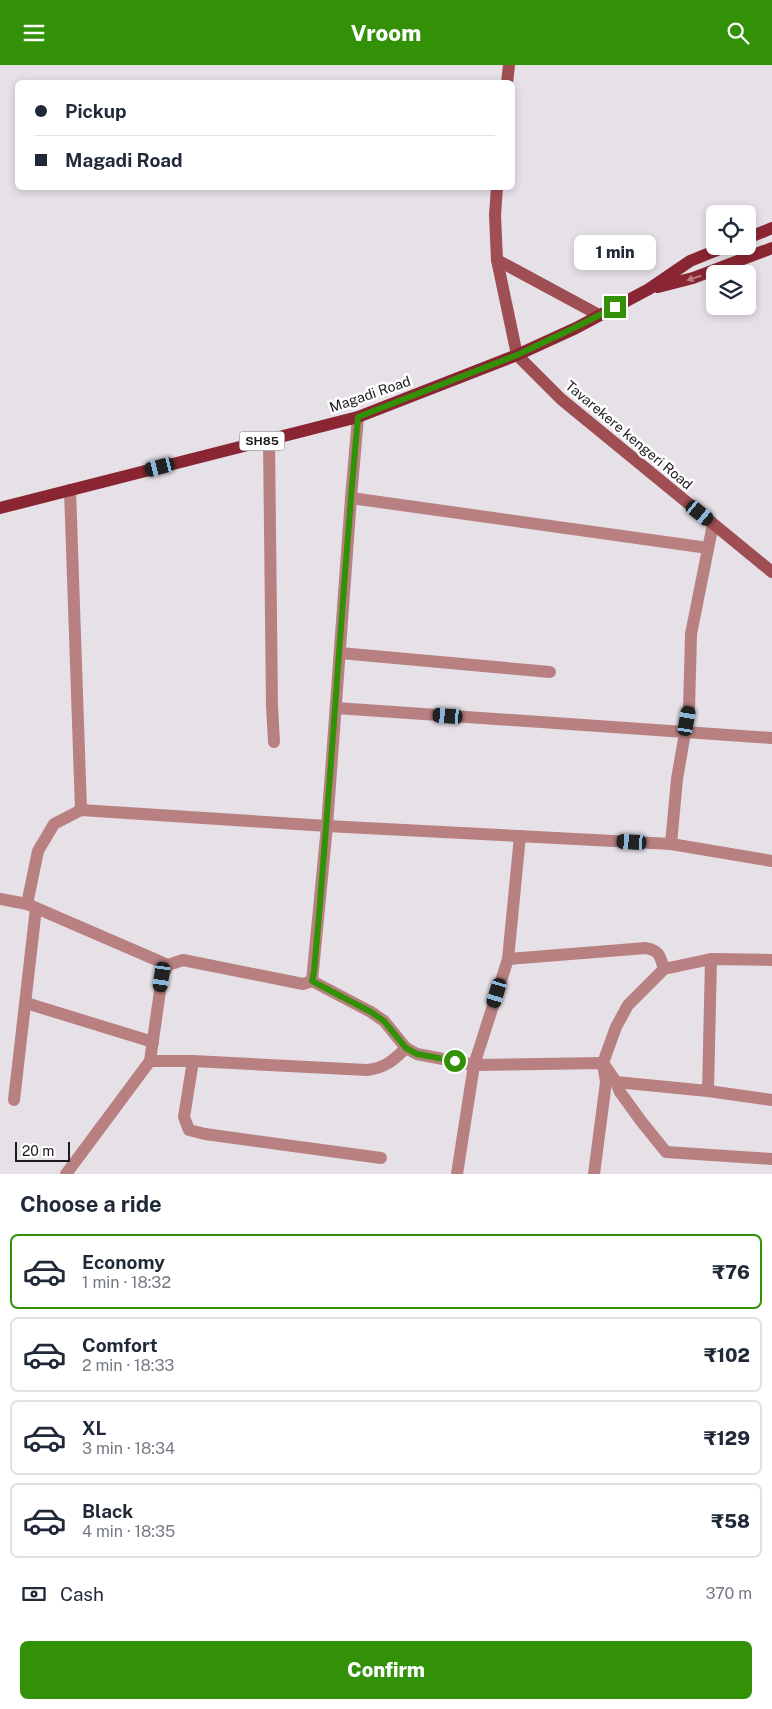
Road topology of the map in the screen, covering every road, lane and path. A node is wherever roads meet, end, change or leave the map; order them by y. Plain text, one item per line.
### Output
1 (509, 65) edge
2 (507, 80) edge
3 (497, 190) edge
4 (772, 228) edge
5 (756, 235) edge
6 (772, 248) edge
7 (706, 255) edge
8 (497, 260) junction
9 (649, 289) junction
10 (599, 315) junction
11 (517, 355) junction
12 (358, 417) junction
13 (269, 439) junction
14 (70, 491) junction
15 (351, 498) junction
16 (0, 508) edge
17 (713, 524) junction
18 (708, 547) junction
19 (772, 572) edge
20 (340, 653) junction
21 (550, 672) dead end
22 (336, 708) junction
23 (685, 731) junction
24 (772, 738) edge
25 (274, 742) dead end
26 (81, 810) junction
27 (327, 826) junction
28 (520, 836) junction
29 (671, 844) junction
30 (772, 861) edge
31 (0, 899) edge
32 (32, 906) junction
33 (508, 959) junction
34 (711, 959) junction
35 (772, 960) edge
36 (168, 965) junction
37 (664, 969) junction
38 (312, 981) junction
39 (26, 1003) junction
40 (153, 1042) junction
41 (406, 1048) junction
42 (150, 1061) junction
43 (193, 1061) junction
44 (602, 1063) junction
45 (474, 1065) junction
46 (616, 1082) junction
47 (708, 1091) junction
48 (772, 1099) edge
49 (14, 1100) dead end
50 (381, 1158) dead end
51 (772, 1159) edge
52 (66, 1174) edge
53 (457, 1174) edge
54 (594, 1174) edge

1 - 2 main road
3 - 8 main road
4 - 5 main road
6 -> 9 main road, Magadi Road / SH85
7 - 9 main road, Magadi Road / SH85
8 - 10 main road
8 - 11 main road
9 - 10 main road, Magadi Road / SH85
10 - 11 main road, Magadi Road / SH85
11 - 12 main road, Magadi Road / SH85
11 - 17 main road, Tavarekere kengeri Road
12 - 13 main road, Magadi Road / SH85
12 - 15 street
13 - 14 main road, Magadi Road / SH85
13 - 25 street
14 - 16 main road, Magadi Road / SH85
14 - 26 street
15 - 18 street
15 - 20 street
17 - 18 street
17 - 19 main road, Tavarekere kengeri Road
18 - 23 street
20 - 21 street
20 - 22 street
22 - 23 street
22 - 27 street
23 - 24 street
23 - 29 street
26 - 27 street
26 - 32 street
27 - 28 street
27 - 38 street
28 - 29 street
28 - 33 street
29 - 30 street
31 - 32 street
32 - 36 street
32 - 39 street
33 - 37 street
33 - 45 street
34 - 35 street
34 - 37 street
34 - 47 street
36 - 38 street
36 - 40 street
37 - 44 street
38 - 41 street
39 - 40 street
39 - 49 street
40 - 42 street
41 - 43 street
41 - 45 street
42 - 43 street
42 - 52 street
43 - 50 street
44 - 45 street
44 - 46 street
44 - 54 street
45 - 53 street
46 - 47 street
46 - 51 street
47 - 48 street

